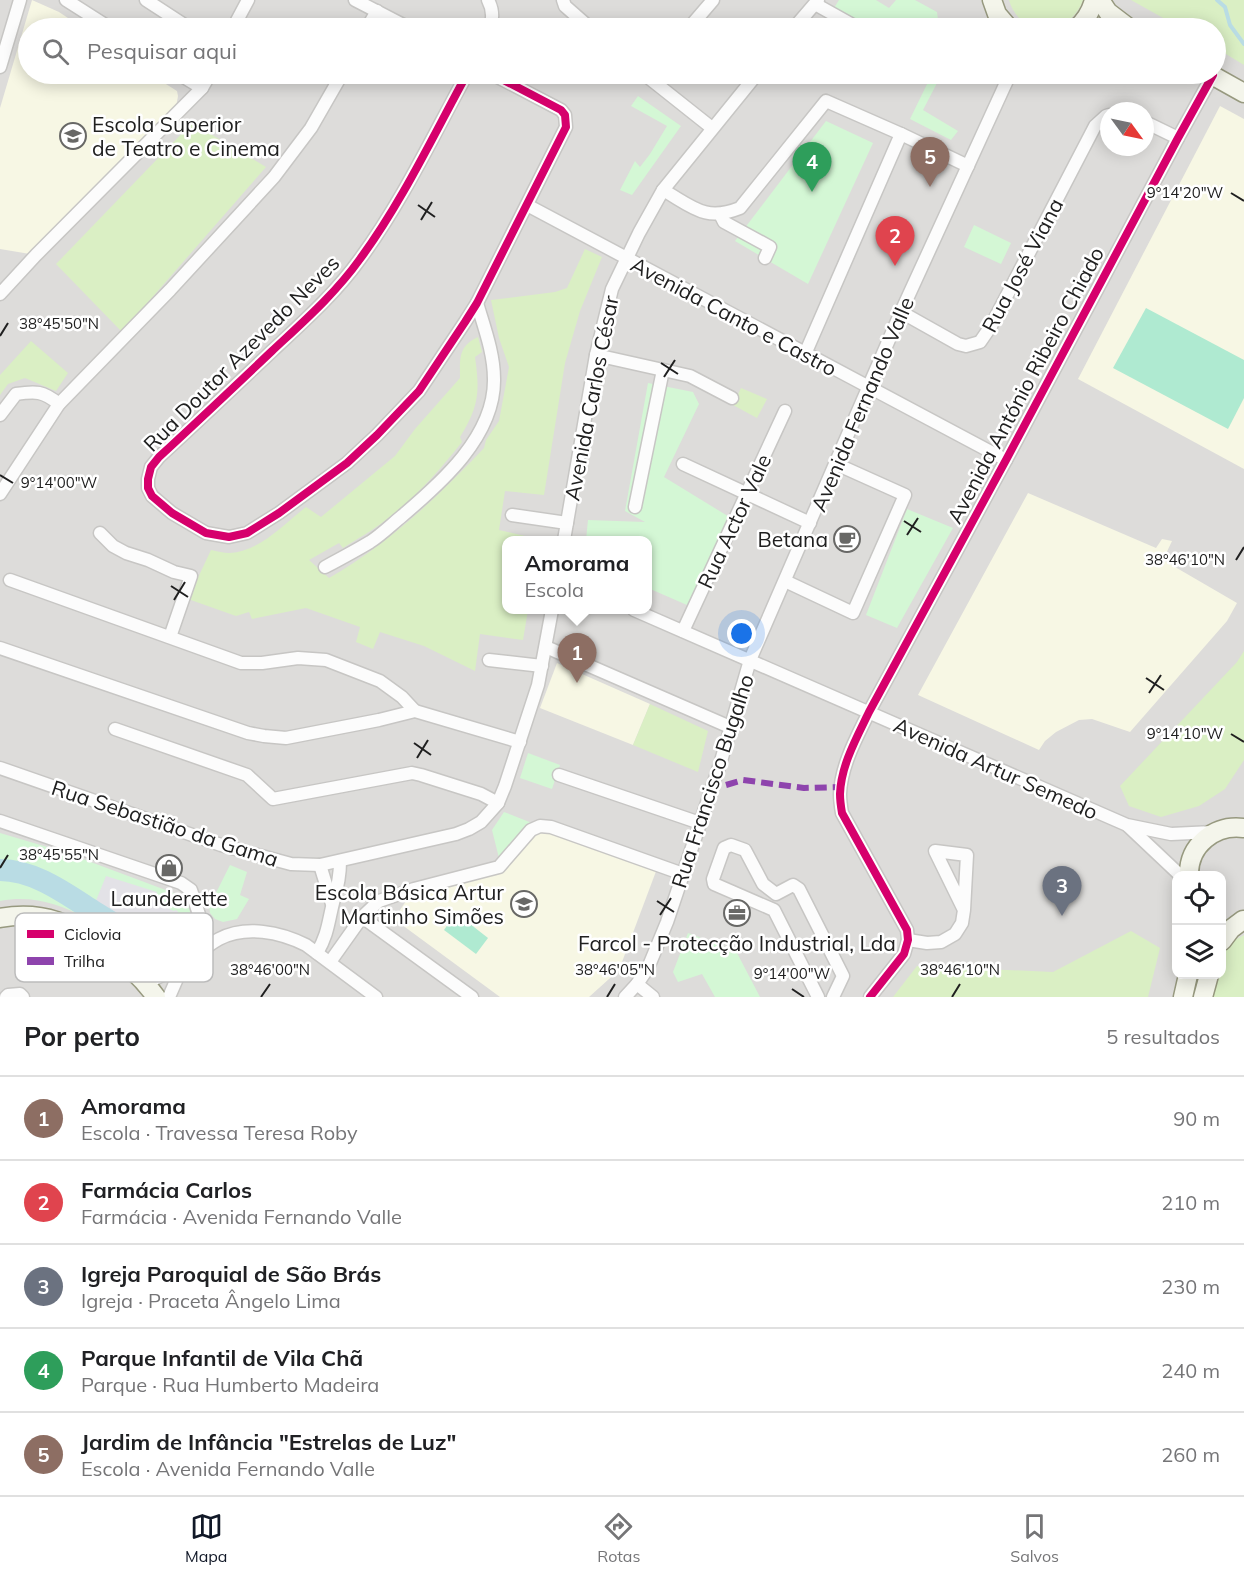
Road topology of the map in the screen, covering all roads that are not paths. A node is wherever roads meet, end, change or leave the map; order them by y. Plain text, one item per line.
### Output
1 (20, 0) edge
2 (66, 0) edge
3 (146, 0) edge
4 (248, 0) edge
5 (355, 0) edge
6 (488, 0) edge
7 (563, 0) edge
8 (713, 0) edge
9 (992, 0) edge
10 (1094, 0) edge
11 (1100, 0) edge
12 (816, 2) edge
13 (377, 11) junction
14 (94, 18) edge
15 (174, 18) edge
16 (239, 18) edge
17 (373, 18) edge
18 (390, 18) edge
19 (492, 18) edge
20 (579, 18) edge
21 (698, 18) edge
22 (802, 18) edge
23 (842, 18) edge
24 (999, 18) edge
25 (1087, 18) edge
26 (1116, 18) edge
27 (0, 67) edge
28 (1226, 82) edge
29 (195, 84) edge
30 (204, 84) edge
31 (336, 84) edge
32 (461, 84) edge
33 (511, 84) edge
34 (661, 84) edge
35 (749, 84) edge
36 (1004, 84) edge
37 (1207, 84) edge
38 (202, 88) junction
39 (1244, 93) edge
40 (1100, 121) edge
41 (1154, 126) edge
42 (712, 128) junction
43 (901, 134) junction
44 (1178, 138) junction
45 (968, 166) junction
46 (663, 190) junction
47 (527, 205) junction
48 (720, 214) junction
49 (626, 258) junction
50 (765, 258) dead end
51 (0, 294) edge
52 (477, 303) junction
53 (902, 312) junction
54 (805, 354) junction
55 (596, 355) junction
56 (663, 370) junction
57 (869, 388) junction
58 (732, 398) dead end
59 (59, 404) junction
60 (785, 411) dead end
61 (0, 415) edge
62 (1006, 460) junction
63 (683, 464) dead end
64 (836, 464) junction
65 (748, 493) junction
66 (0, 494) edge
67 (635, 507) dead end
68 (512, 515) dead end
69 (810, 523) junction
70 (567, 524) junction
71 (100, 532) dead end
72 (565, 536) edge
73 (325, 567) dead end
74 (10, 580) dead end
75 (785, 581) junction
76 (551, 614) edge
77 (645, 614) edge
78 (683, 631) junction
79 (170, 637) junction
80 (546, 647) junction
81 (0, 648) edge
82 (489, 660) dead end
83 (750, 660) junction
84 (542, 666) junction
85 (415, 711) junction
86 (869, 712) junction
87 (730, 727) junction
88 (115, 729) dead end
89 (520, 742) junction
90 (0, 768) edge
91 (559, 774) dead end
92 (498, 803) junction
93 (0, 821) edge
94 (700, 824) junction
95 (1127, 825) junction
96 (1244, 828) edge
97 (1213, 832) junction
98 (340, 861) junction
99 (320, 865) junction
100 (1176, 871) edge
101 (1189, 871) edge
102 (683, 873) junction
103 (776, 894) junction
104 (332, 905) junction
105 (774, 910) junction
106 (964, 910) junction
107 (199, 913) edge
108 (15, 916) edge
109 (362, 917) junction
110 (0, 918) edge
111 (1226, 919) edge
112 (1243, 919) edge
113 (1226, 935) edge
114 (908, 940) junction
115 (213, 943) edge
116 (317, 953) junction
117 (330, 962) junction
118 (1187, 979) edge
119 (1208, 979) edge
120 (176, 982) edge
121 (637, 984) junction
122 (812, 985) junction
123 (362, 986) junction
124 (834, 995) edge
125 (6, 997) edge
126 (23, 997) edge
127 (169, 997) edge
128 (352, 997) edge
129 (376, 997) edge
130 (472, 997) edge
131 (625, 997) edge
132 (652, 997) edge
133 (818, 997) edge
134 (870, 997) edge
135 (1183, 997) edge
136 (1203, 997) edge

1 - 27 street
2 - 14 street
3 - 15 street
4 - 16 street
5 - 13 street
6 - 19 street
7 - 20 street
8 - 21 street
9 - 24 street
10 - 25 street
11 - 26 street
12 - 22 street
12 - 23 street
13 - 17 street
13 - 18 street
28 - 39 street
29 - 38 street
30 - 38 street
31 - 59 street
32 - 52 street, Rua Doutor Azevedo Neves
33 - 47 street, Rua Doutor Azevedo Neves
34 - 42 street
35 - 42 street, Avenida Carlos César
36 - 45 street, Avenida Fernando Valle
37 - 44 street, Avenida António Ribeiro Chiado
38 - 51 street
40 - 53 street, Rua José Viana
41 - 44 street
42 - 46 street, Avenida Carlos César
43 - 45 street
43 - 48 street
43 - 54 street
44 - 62 street, Avenida António Ribeiro Chiado
45 - 53 street, Avenida Fernando Valle
46 - 48 street
46 - 49 street, Avenida Carlos César
47 - 49 street, Avenida Canto e Castro
47 - 52 street, Rua Doutor Azevedo Neves
48 - 50 street
49 - 54 street, Avenida Canto e Castro
49 - 55 street, Avenida Carlos César
52 - 73 street
53 - 57 street, Avenida Fernando Valle
54 - 57 street, Avenida Canto e Castro
55 - 56 street
55 - 70 street, Avenida Carlos César
56 - 58 street
56 - 67 street
57 - 62 street, Avenida Canto e Castro
57 - 64 street, Avenida Fernando Valle
59 - 61 street
59 - 66 street
60 - 65 street, Rua Actor Vale
62 - 86 street, Avenida António Ribeiro Chiado
63 - 65 street
64 - 69 street, Avenida Fernando Valle
64 - 75 street
65 - 69 street
65 - 78 street, Rua Actor Vale
68 - 70 street
69 - 75 street, Avenida Fernando Valle
70 - 72 street, Avenida Carlos César
71 - 79 street
74 - 79 street
75 - 83 street, Avenida Fernando Valle
76 - 80 street
77 - 78 street, Avenida Artur Semedo
78 - 83 street, Avenida Artur Semedo
79 - 85 street
80 - 84 street
80 - 87 street
81 - 85 street
82 - 84 street
83 - 86 street, Avenida Artur Semedo
83 - 87 street, Rua Francisco Bugalho
84 - 89 street, Rua Sebastião da Gama
85 - 89 street
86 - 95 street, Avenida Artur Semedo
86 - 114 street, Avenida António Ribeiro Chiado
87 - 94 street, Rua Francisco Bugalho
88 - 92 street
89 - 92 street, Rua Sebastião da Gama
90 - 99 street, Rua Sebastião da Gama
91 - 94 street
92 - 98 street, Rua Sebastião da Gama
93 - 107 street
94 - 102 street, Rua Francisco Bugalho
95 - 97 street, Avenida Artur Semedo
95 - 100 street, Avenida Artur Semedo
96 - 97 street
97 - 101 street
98 - 99 street, Rua Sebastião da Gama
98 - 104 street
99 - 104 street
102 - 109 street
102 - 121 street, Rua Francisco Bugalho
103 - 105 street
103 - 105 street
103 - 124 street
104 - 116 street
105 - 122 street
106 - 106 street
106 - 114 street
108 - 110 street
109 - 117 street
109 - 130 street
111 - 112 street
112 - 113 street
114 - 134 street
115 - 116 street
116 - 117 street
117 - 123 street
118 - 135 street
119 - 136 street
120 - 127 street
121 - 131 street, Rua Francisco Bugalho
121 - 132 street
122 - 124 street
122 - 133 street
123 - 128 street
123 - 129 street
125 - 126 street

